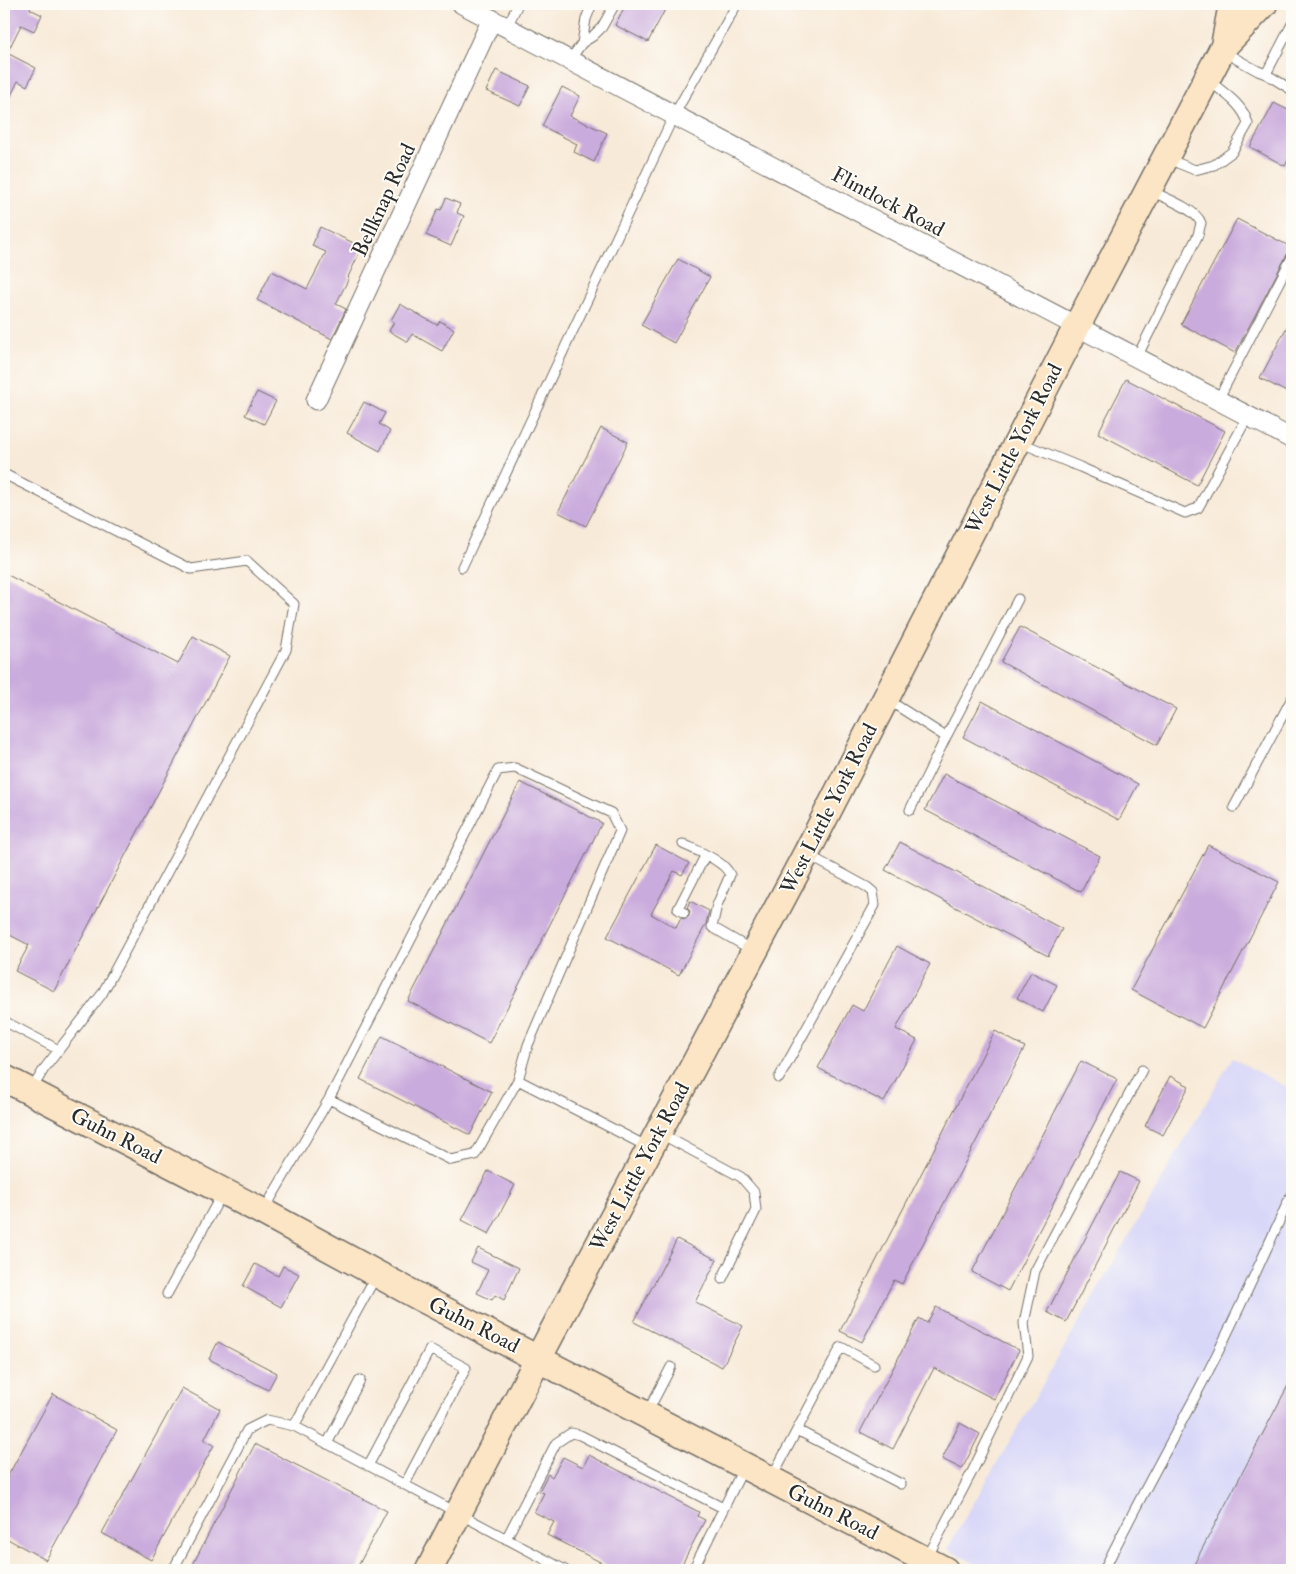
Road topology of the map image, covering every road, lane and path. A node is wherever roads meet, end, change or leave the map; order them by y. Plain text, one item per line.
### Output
1 (462, 4) edge
2 (518, 4) edge
3 (592, 4) edge
4 (616, 4) edge
5 (737, 4) edge
6 (1232, 4) edge
7 (1264, 4) edge
8 (491, 16) edge
9 (1292, 24) edge
10 (582, 43) junction
11 (1223, 48) junction
12 (570, 60) junction
13 (1266, 74) junction
14 (1207, 79) junction
15 (1292, 90) edge
16 (674, 115) junction
17 (1165, 158) junction
18 (1149, 190) junction
19 (1291, 259) dead end
20 (1077, 326) junction
21 (1137, 357) junction
22 (316, 400) dead end
23 (1218, 400) junction
24 (1248, 416) junction
25 (1292, 440) edge
26 (1019, 442) junction
27 (4, 474) edge
28 (462, 567) dead end
29 (1018, 599) dead end
30 (1292, 698) edge
31 (886, 699) junction
32 (946, 737) junction
33 (1234, 807) dead end
34 (910, 810) dead end
35 (682, 844) dead end
36 (806, 854) junction
37 (705, 856) junction
38 (684, 913) dead end
39 (754, 952) junction
40 (4, 1021) edge
41 (59, 1050) junction
42 (1142, 1070) dead end
43 (4, 1078) edge
44 (780, 1078) dead end
45 (518, 1080) junction
46 (31, 1092) junction
47 (329, 1099) junction
48 (654, 1140) junction
49 (224, 1192) junction
50 (1292, 1193) edge
51 (263, 1212) junction
52 (377, 1274) junction
53 (722, 1280) dead end
54 (167, 1294) dead end
55 (538, 1359) junction
56 (874, 1365) dead end
57 (671, 1367) dead end
58 (360, 1380) dead end
59 (646, 1415) junction
60 (294, 1426) junction
61 (797, 1430) junction
62 (327, 1444) junction
63 (368, 1466) junction
64 (744, 1466) junction
65 (770, 1479) junction
66 (405, 1484) junction
67 (901, 1484) dead end
68 (723, 1508) junction
69 (459, 1513) junction
70 (506, 1539) junction
71 (936, 1565) edge
72 (173, 1570) edge
73 (429, 1570) edge
74 (565, 1570) edge
75 (693, 1570) edge
76 (1104, 1570) edge

1 - 8 street, Flintlock Road
2 - 8 lane
3 - 10 lane
4 - 10 lane
5 - 16 lane
6 - 11 main road, West Little York Road
7 - 11 main road, West Little York Road
8 - 12 street, Flintlock Road
8 - 22 street, Bellknap Road
9 - 13 lane
10 - 12 lane
11 - 13 lane
11 - 14 main road, West Little York Road
12 - 16 street, Flintlock Road
13 - 15 lane
14 - 17 main road, West Little York Road
14 - 17 lane
16 - 20 street, Flintlock Road
16 - 28 lane
17 - 18 main road, West Little York Road
18 - 20 main road, West Little York Road
18 - 21 lane
19 - 23 lane
20 - 21 street, Flintlock Road
20 - 26 main road, West Little York Road
21 - 23 street, Flintlock Road
23 - 24 street, Flintlock Road
24 - 25 street, Flintlock Road
24 - 26 lane
26 - 31 main road, West Little York Road
27 - 41 lane
29 - 32 lane
30 - 33 lane
31 - 32 lane
31 - 36 main road, West Little York Road
32 - 34 lane
35 - 37 lane
36 - 39 main road, West Little York Road
36 - 44 lane
37 - 38 lane
37 - 39 lane
39 - 48 main road, West Little York Road
40 - 41 lane
41 - 46 lane
42 - 71 lane
43 - 46 main road, Guhn Road
45 - 47 lane
45 - 47 lane
45 - 48 lane
46 - 49 main road, Guhn Road
47 - 51 lane
48 - 53 lane
48 - 55 main road, West Little York Road
49 - 51 main road, Guhn Road
49 - 54 lane
50 - 76 lane
51 - 52 main road, Guhn Road
52 - 55 main road, Guhn Road
52 - 60 lane
55 - 59 main road, Guhn Road
55 - 69 main road, West Little York Road
56 - 61 lane
57 - 59 lane
58 - 62 lane
59 - 64 main road, Guhn Road
60 - 62 lane
60 - 72 lane
61 - 65 lane
61 - 67 lane
62 - 63 lane
63 - 66 lane
63 - 66 lane
64 - 65 main road, Guhn Road
64 - 68 lane
65 - 71 main road, Guhn Road
66 - 69 lane
68 - 70 lane
68 - 75 lane
69 - 70 lane
69 - 73 main road, West Little York Road
70 - 74 lane

